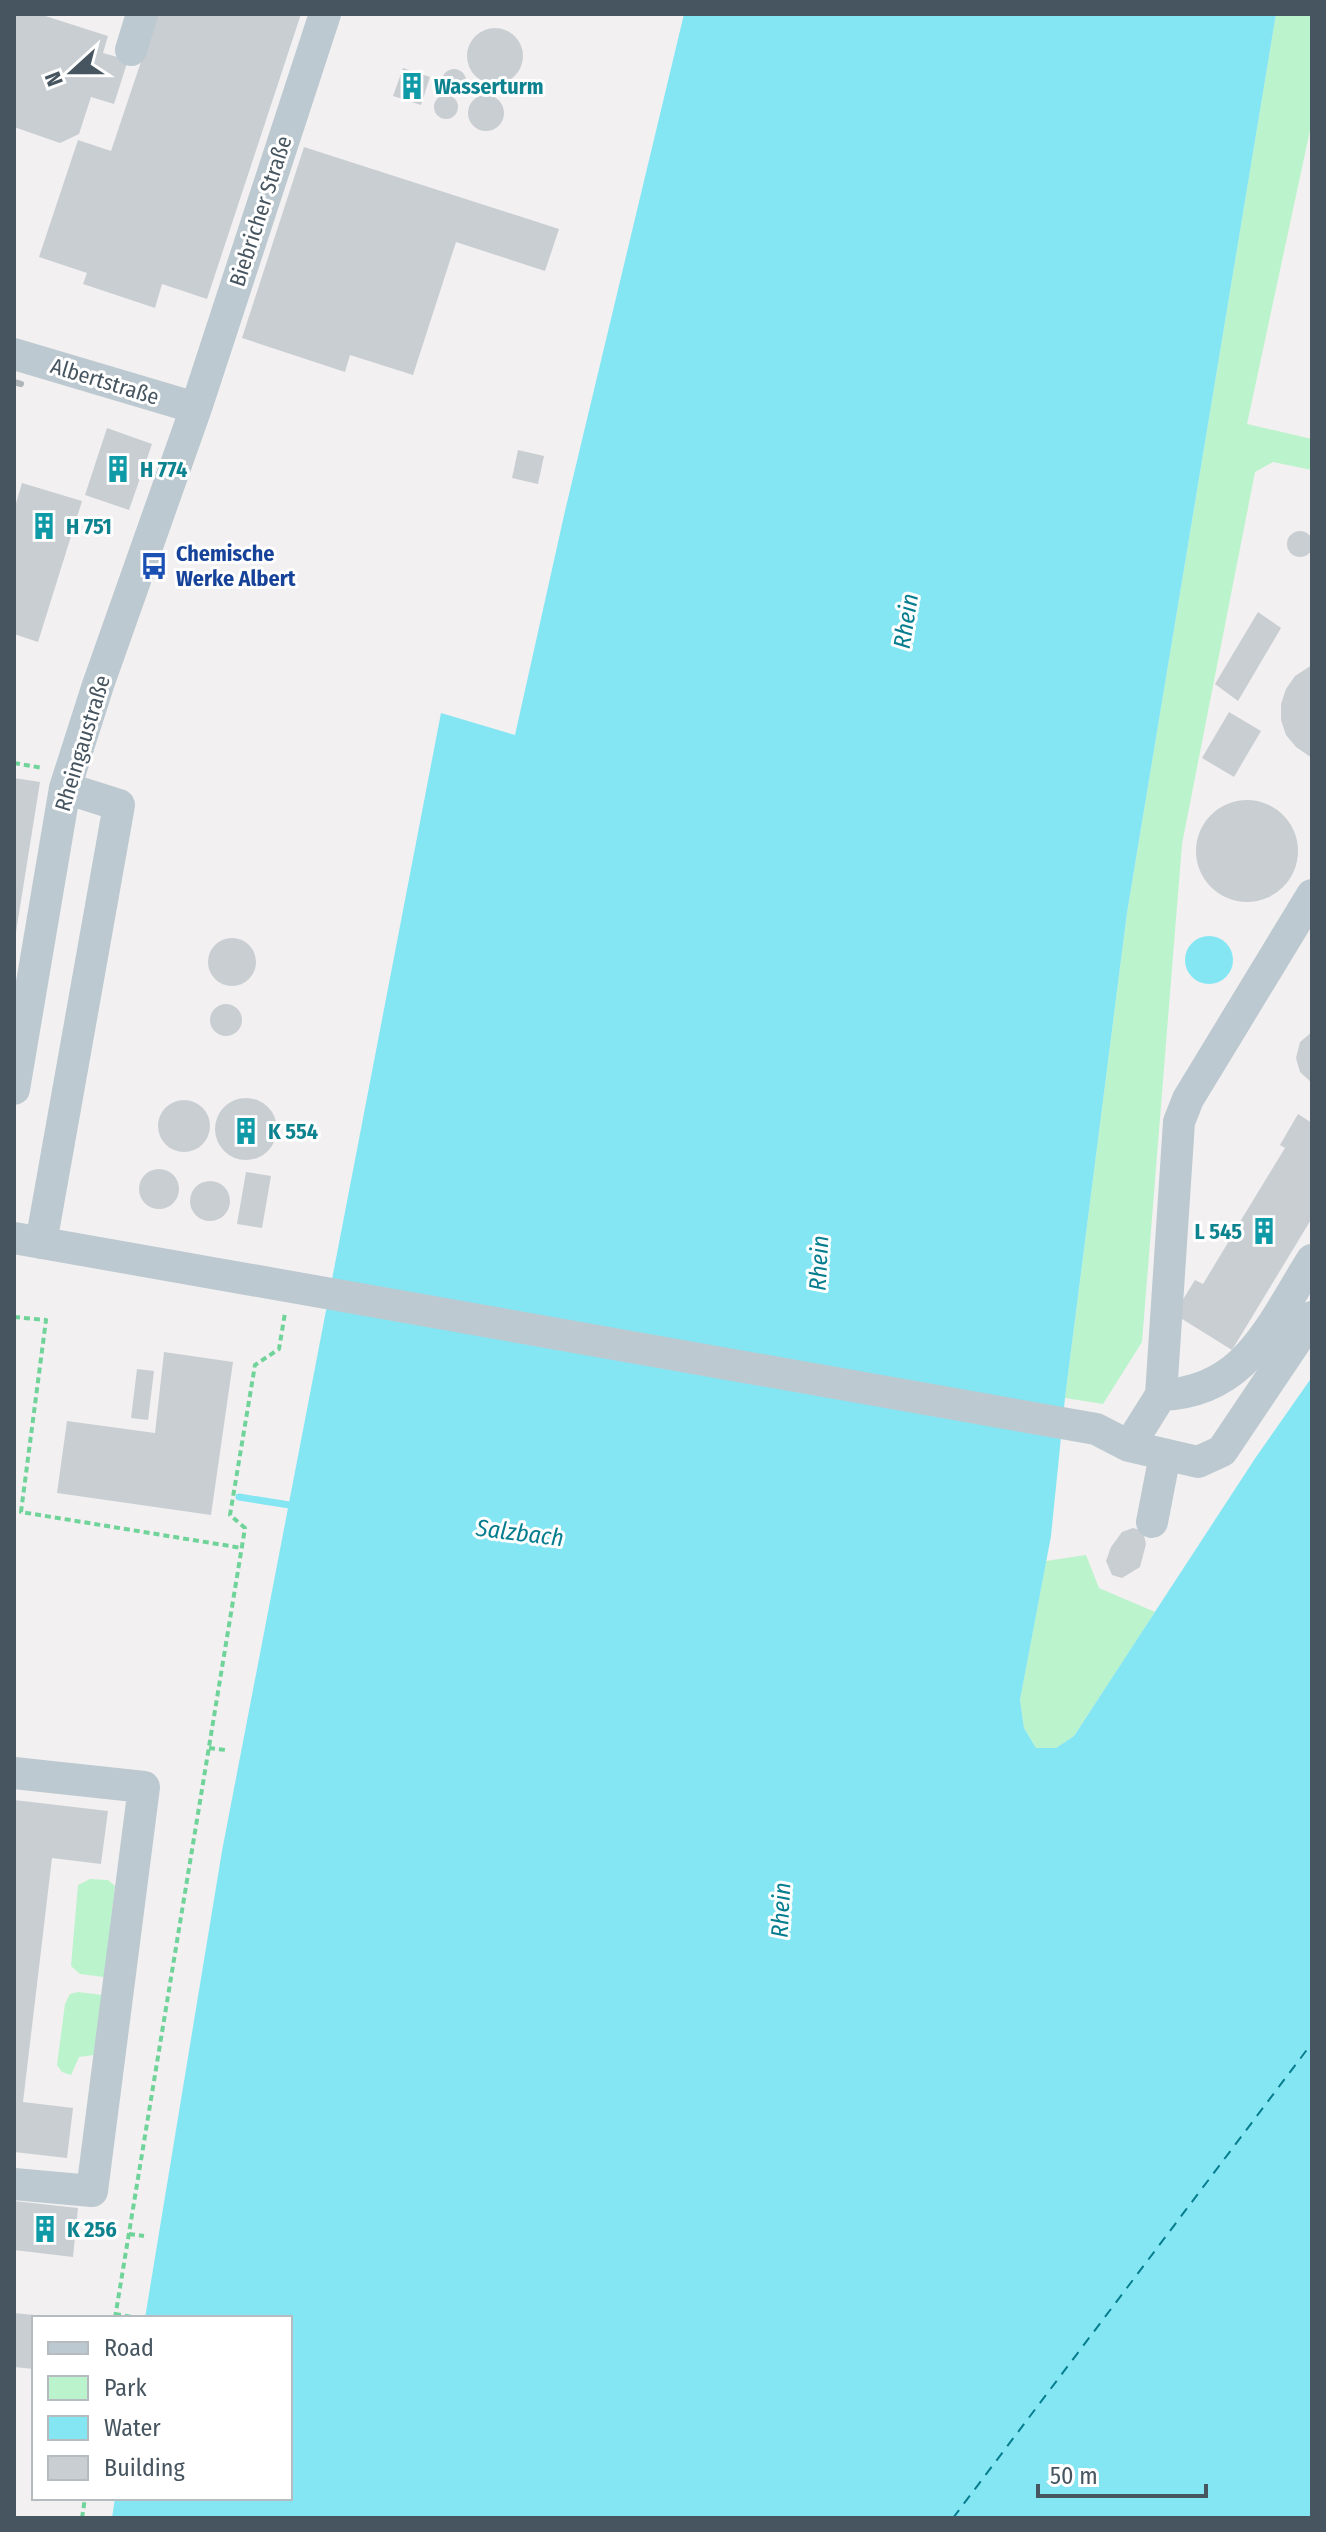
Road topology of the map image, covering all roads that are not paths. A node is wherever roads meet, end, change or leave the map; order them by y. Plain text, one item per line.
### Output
1 (142, 14) edge
2 (325, 14) edge
3 (131, 50) dead end
4 (14, 354) edge
5 (196, 408) junction
6 (55, 778) junction
7 (1312, 895) edge
8 (14, 1089) edge
9 (28, 1241) edge
10 (1312, 1260) edge
11 (1312, 1317) edge
12 (1161, 1395) junction
13 (1129, 1446) junction
14 (1165, 1455) junction
15 (1152, 1522) dead end
16 (14, 1773) edge
17 (14, 2184) edge

1 - 3 street
2 - 5 street, Biebricher Straße
4 - 5 street, Albertstraße
5 - 6 street, Rheingaustraße
6 - 8 street, Rheingaustraße
6 - 9 street
7 - 12 street
9 - 13 street
10 - 12 street
11 - 14 street
12 - 13 street
13 - 14 street
14 - 15 street
16 - 17 street

